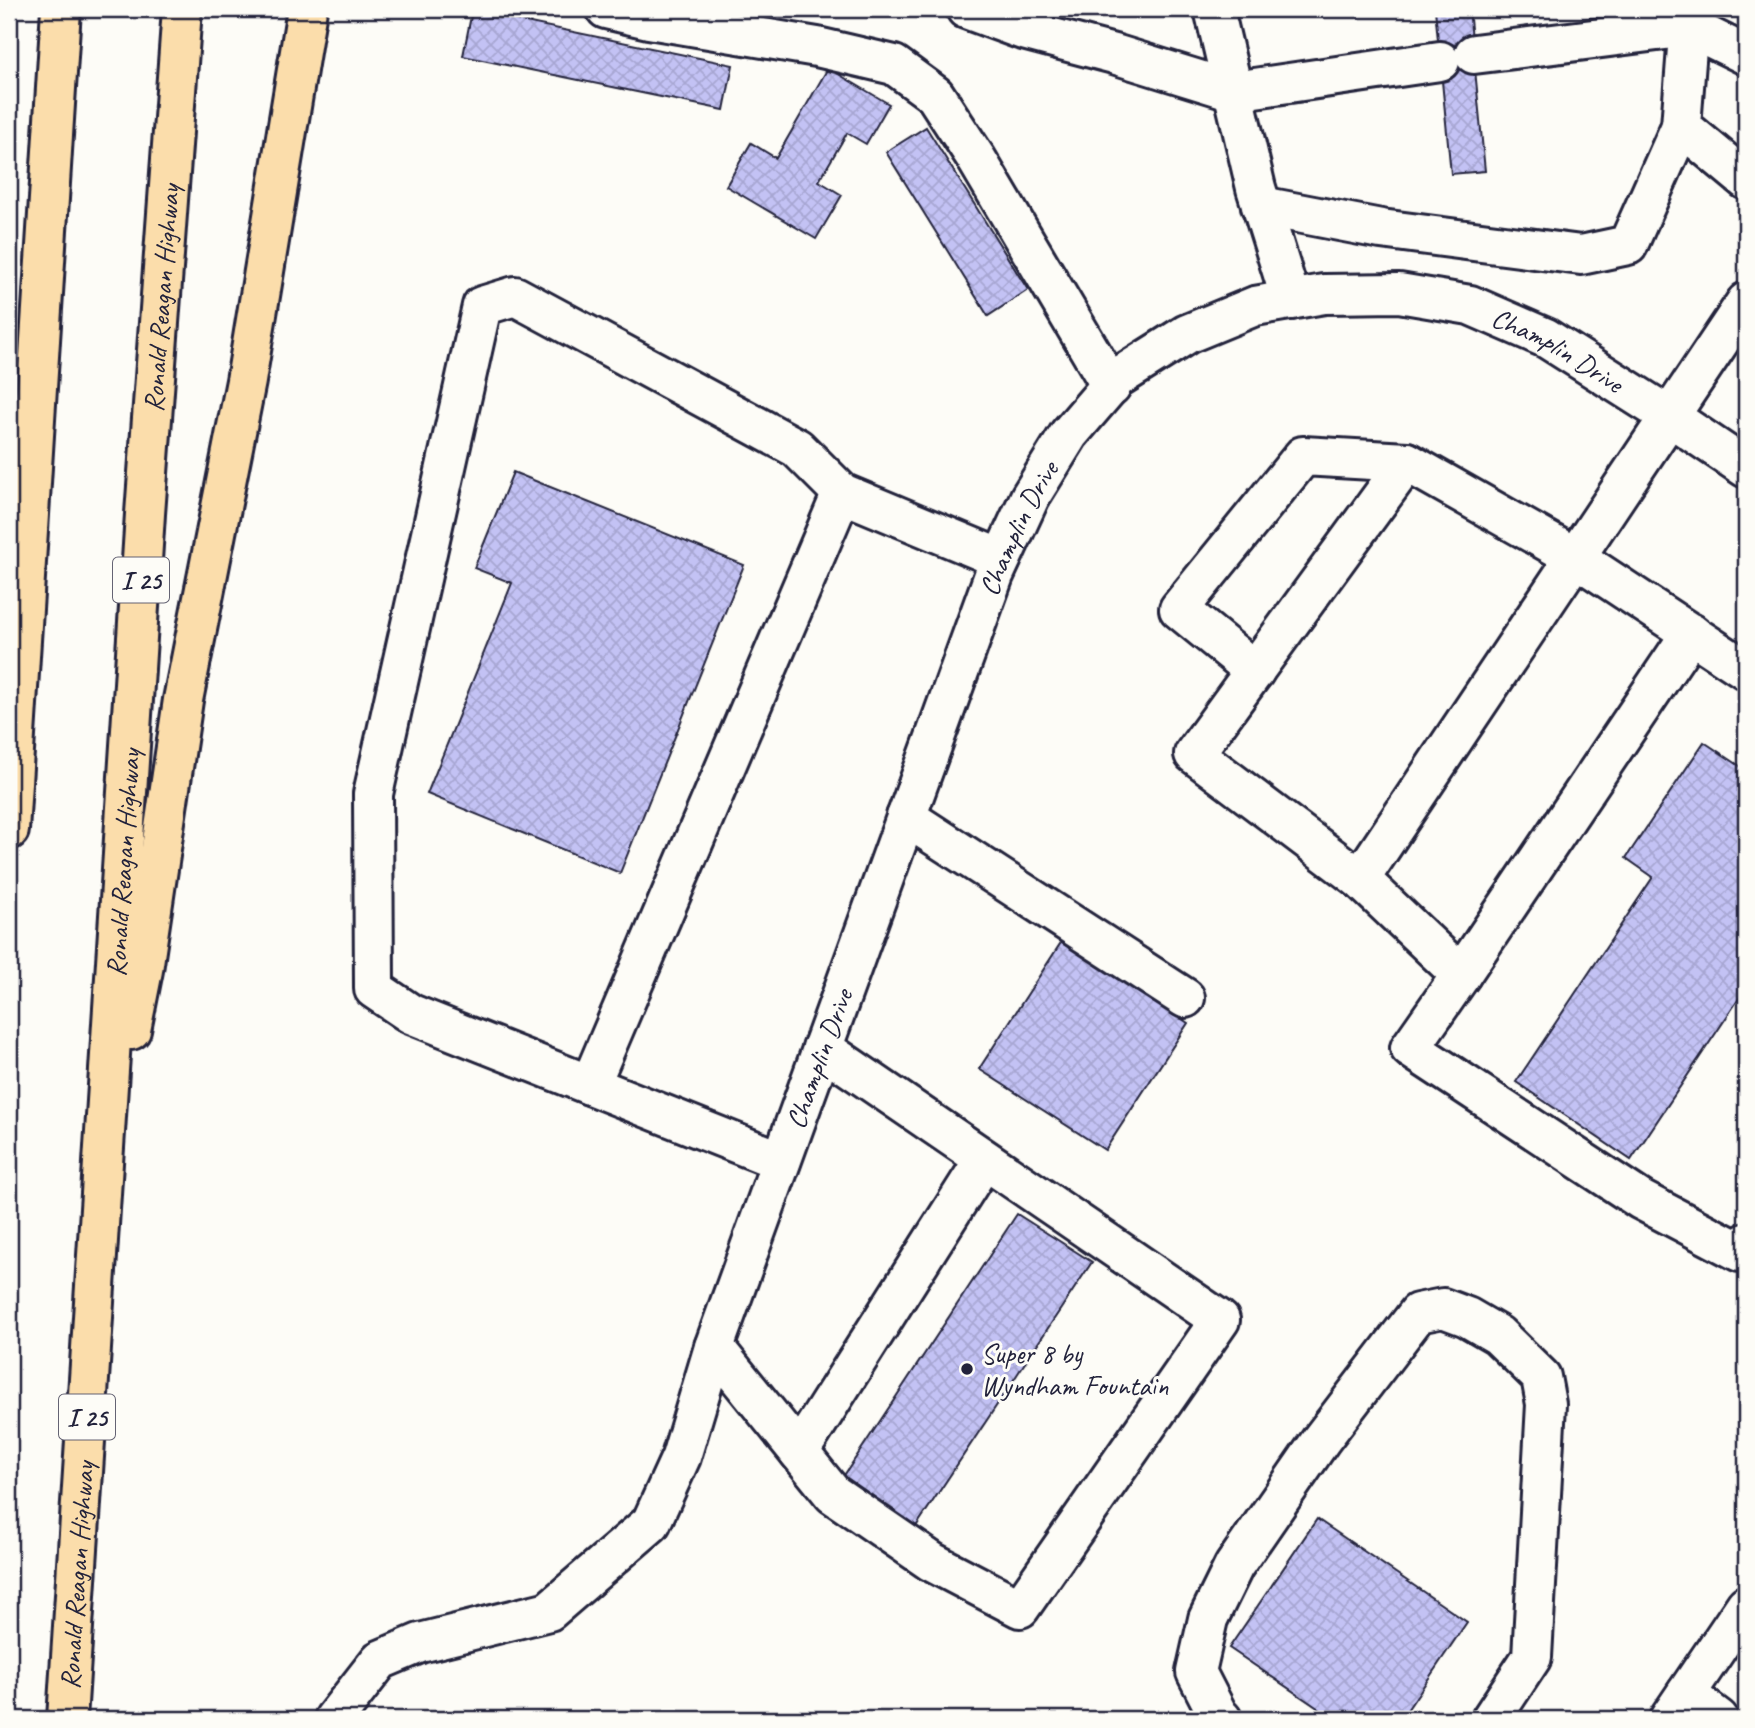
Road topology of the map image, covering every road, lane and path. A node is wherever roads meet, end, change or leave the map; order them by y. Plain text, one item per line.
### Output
1 (61, 9) edge
2 (181, 9) edge
3 (307, 9) edge
4 (606, 9) edge
5 (966, 9) edge
6 (1214, 9) edge
7 (1689, 18) edge
8 (1746, 55) edge
9 (1234, 91) junction
10 (1681, 125) junction
11 (1746, 180) edge
12 (1261, 206) junction
13 (1291, 300) junction
14 (1746, 302) edge
15 (1111, 386) junction
16 (1669, 416) junction
17 (1407, 462) junction
18 (1746, 468) edge
19 (842, 493) junction
20 (1575, 557) junction
21 (1001, 559) junction
22 (1691, 633) junction
23 (1746, 670) edge
24 (1255, 671) junction
25 (906, 817) junction
26 (9, 830) edge
27 (1360, 879) junction
28 (1461, 975) junction
29 (1185, 998) dead end
30 (822, 1048) junction
31 (590, 1085) junction
32 (105, 1152) junction
33 (984, 1160) junction
34 (781, 1161) junction
35 (1744, 1250) edge
36 (714, 1347) junction
37 (799, 1452) junction
38 (1746, 1605) edge
39 (1678, 1707) edge
40 (67, 1719) edge
41 (334, 1719) edge
42 (1222, 1719) edge
43 (1491, 1719) edge
44 (1719, 1719) edge

1 - 26 highway
2 - 32 highway, Ronald Reagan Highway / I 25
3 - 32 highway
4 - 15 street
5 - 9 street
6 - 9 street
7 - 8 street
7 - 9 street
7 - 10 street
9 - 12 street
10 - 11 street
10 - 12 street
12 - 13 street
13 - 15 street, Champlin Drive
13 - 16 street, Champlin Drive
14 - 16 street
15 - 21 street, Champlin Drive
16 - 18 street, Champlin Drive
16 - 20 street
17 - 20 street
17 - 24 street
17 - 24 street
19 - 21 street
19 - 31 street
19 - 31 street
20 - 22 street
20 - 27 street
21 - 25 street, Champlin Drive
22 - 23 street
22 - 28 street
24 - 27 street
25 - 29 street
25 - 30 street, Champlin Drive
27 - 28 street
28 - 35 street
30 - 33 street
30 - 34 street, Champlin Drive
31 - 34 street
32 - 40 highway, Ronald Reagan Highway / I 25
33 - 37 street
33 - 37 street
34 - 36 street, Champlin Drive
36 - 37 street
36 - 41 street, Champlin Drive
38 - 39 street
39 - 44 street
42 - 43 street

